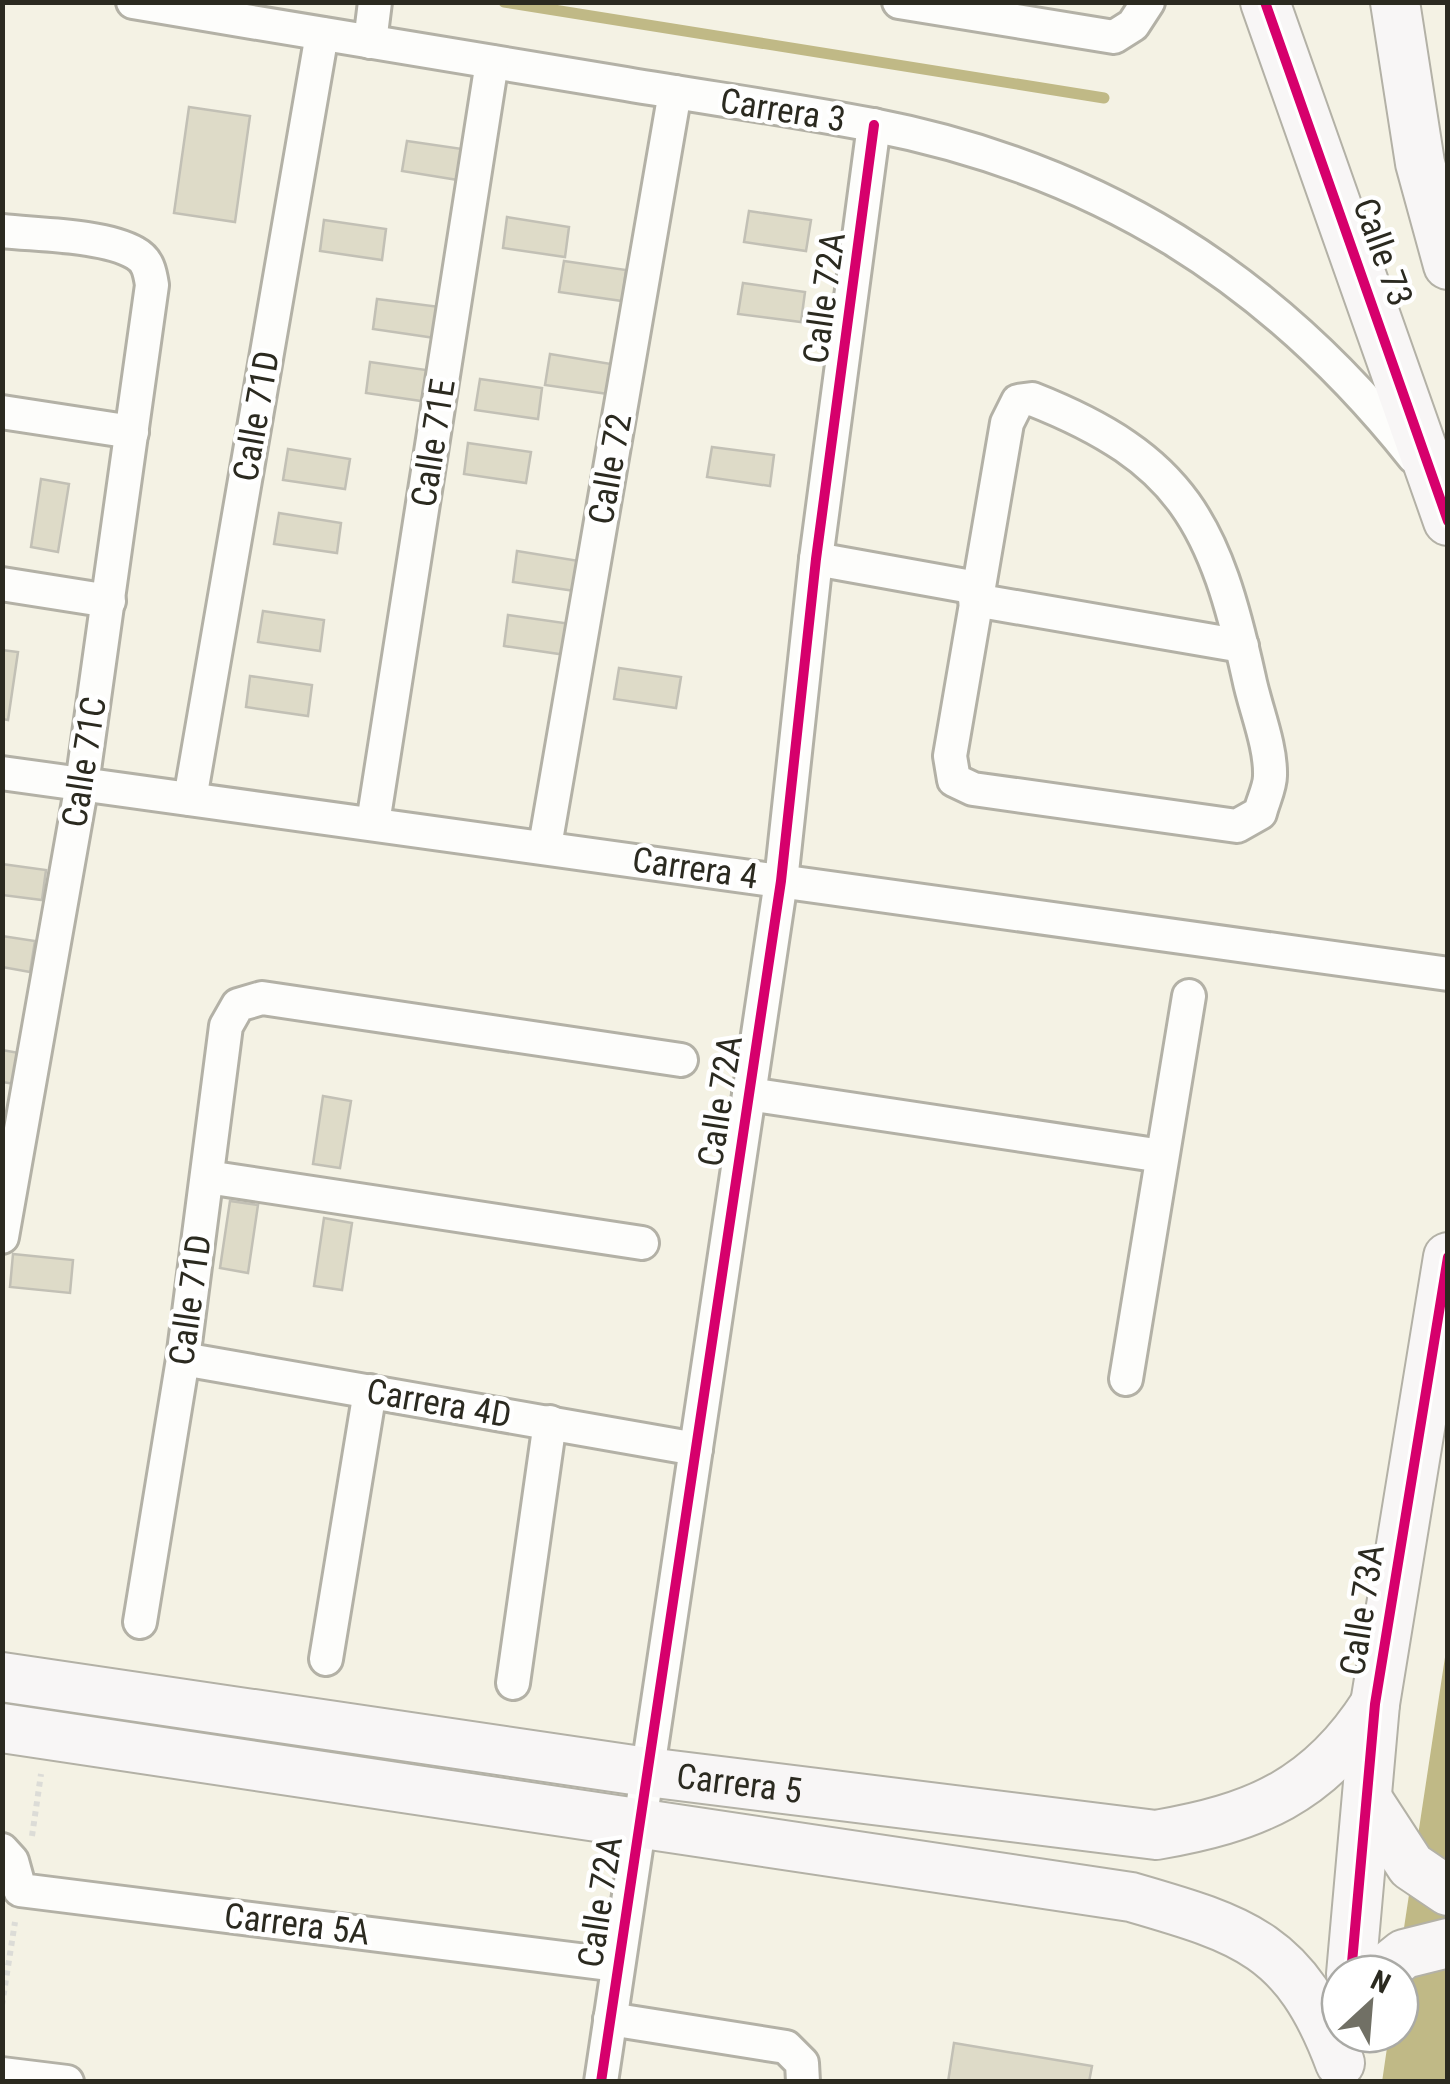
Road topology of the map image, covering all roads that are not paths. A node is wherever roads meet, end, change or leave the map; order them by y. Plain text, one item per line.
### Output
1 (133, 2) edge
2 (376, 2) edge
3 (900, 2) edge
4 (1148, 2) edge
5 (1264, 2) edge
6 (1395, 2) edge
7 (322, 34) junction
8 (370, 42) junction
9 (492, 62) junction
10 (675, 92) junction
11 (874, 125) junction
12 (2, 230) edge
13 (1448, 265) edge
14 (2, 412) edge
15 (132, 432) junction
16 (1443, 504) edge
17 (816, 559) junction
18 (2, 584) edge
19 (976, 594) junction
20 (109, 601) junction
21 (1242, 646) junction
22 (2, 773) edge
23 (82, 784) junction
24 (190, 798) junction
25 (374, 823) junction
26 (545, 846) junction
27 (781, 881) junction
28 (1448, 974) edge
29 (1190, 996) dead end
30 (681, 1060) dead end
31 (749, 1094) junction
32 (1162, 1156) junction
33 (207, 1178) junction
34 (2, 1237) edge
35 (642, 1243) dead end
36 (1448, 1257) edge
37 (183, 1359) junction
38 (1126, 1379) dead end
39 (370, 1392) junction
40 (550, 1422) junction
41 (696, 1449) junction
42 (140, 1622) dead end
43 (326, 1659) dead end
44 (2, 1677) edge
45 (513, 1683) dead end
46 (1375, 1704) junction
47 (2, 1728) edge
48 (648, 1772) junction
49 (1368, 1800) junction
50 (640, 1822) junction
51 (2, 1850) edge
52 (1448, 1890) edge
53 (1448, 1943) edge
54 (1353, 1954) edge
55 (1408, 1954) edge
56 (618, 1965) junction
57 (610, 2019) junction
58 (1341, 2060) edge
59 (2, 2074) edge
60 (66, 2082) edge
61 (601, 2082) edge
62 (804, 2082) edge

1 - 7 street, Carrera 3
2 - 8 street
3 - 4 street
5 - 16 main road, Calle 73
6 - 13 main road, Calle 73
7 - 8 street, Carrera 3
7 - 24 street, Calle 71D
8 - 9 street, Carrera 3
9 - 10 street, Carrera 3
9 - 25 street, Calle 71E
10 - 11 street, Carrera 3
10 - 26 street, Calle 72
11 - 16 street, Carrera 3
11 - 17 street, Calle 72A
12 - 15 street, Calle 71C
14 - 15 street
15 - 20 street, Calle 71C
17 - 19 street
17 - 27 street, Calle 72A
18 - 20 street
19 - 21 street
19 - 21 street
19 - 21 street
20 - 23 street, Calle 71C
22 - 23 street, Carrera 4
23 - 24 street, Carrera 4
23 - 34 street, Calle 71C
24 - 25 street, Carrera 4
25 - 26 street, Carrera 4
26 - 27 street, Carrera 4
27 - 28 street, Carrera 4
27 - 31 street, Calle 72A
29 - 32 street
30 - 33 street, Calle 71D
31 - 32 street
31 - 41 street, Calle 72A
32 - 38 street
33 - 35 street
33 - 37 street, Calle 71D
36 - 46 main road, Calle 73A
37 - 39 street, Carrera 4D
37 - 42 street, Calle 71D
39 - 40 street, Carrera 4D
39 - 43 street
40 - 41 street, Carrera 4D
40 - 45 street
41 - 48 street, Calle 72A
44 - 48 main road, Carrera 5
46 - 48 main road, Carrera 5
46 - 49 main road, Calle 73A
47 - 50 main road, Carrera 5
48 - 50 street, Calle 72A
49 - 52 main road
49 - 54 main road, Calle 73A
50 - 56 street, Calle 72A
50 - 58 main road, Carrera 5
51 - 56 street, Carrera 5A
53 - 55 main road
56 - 57 street, Calle 72A
57 - 61 street, Calle 72A
57 - 62 street
59 - 60 street

